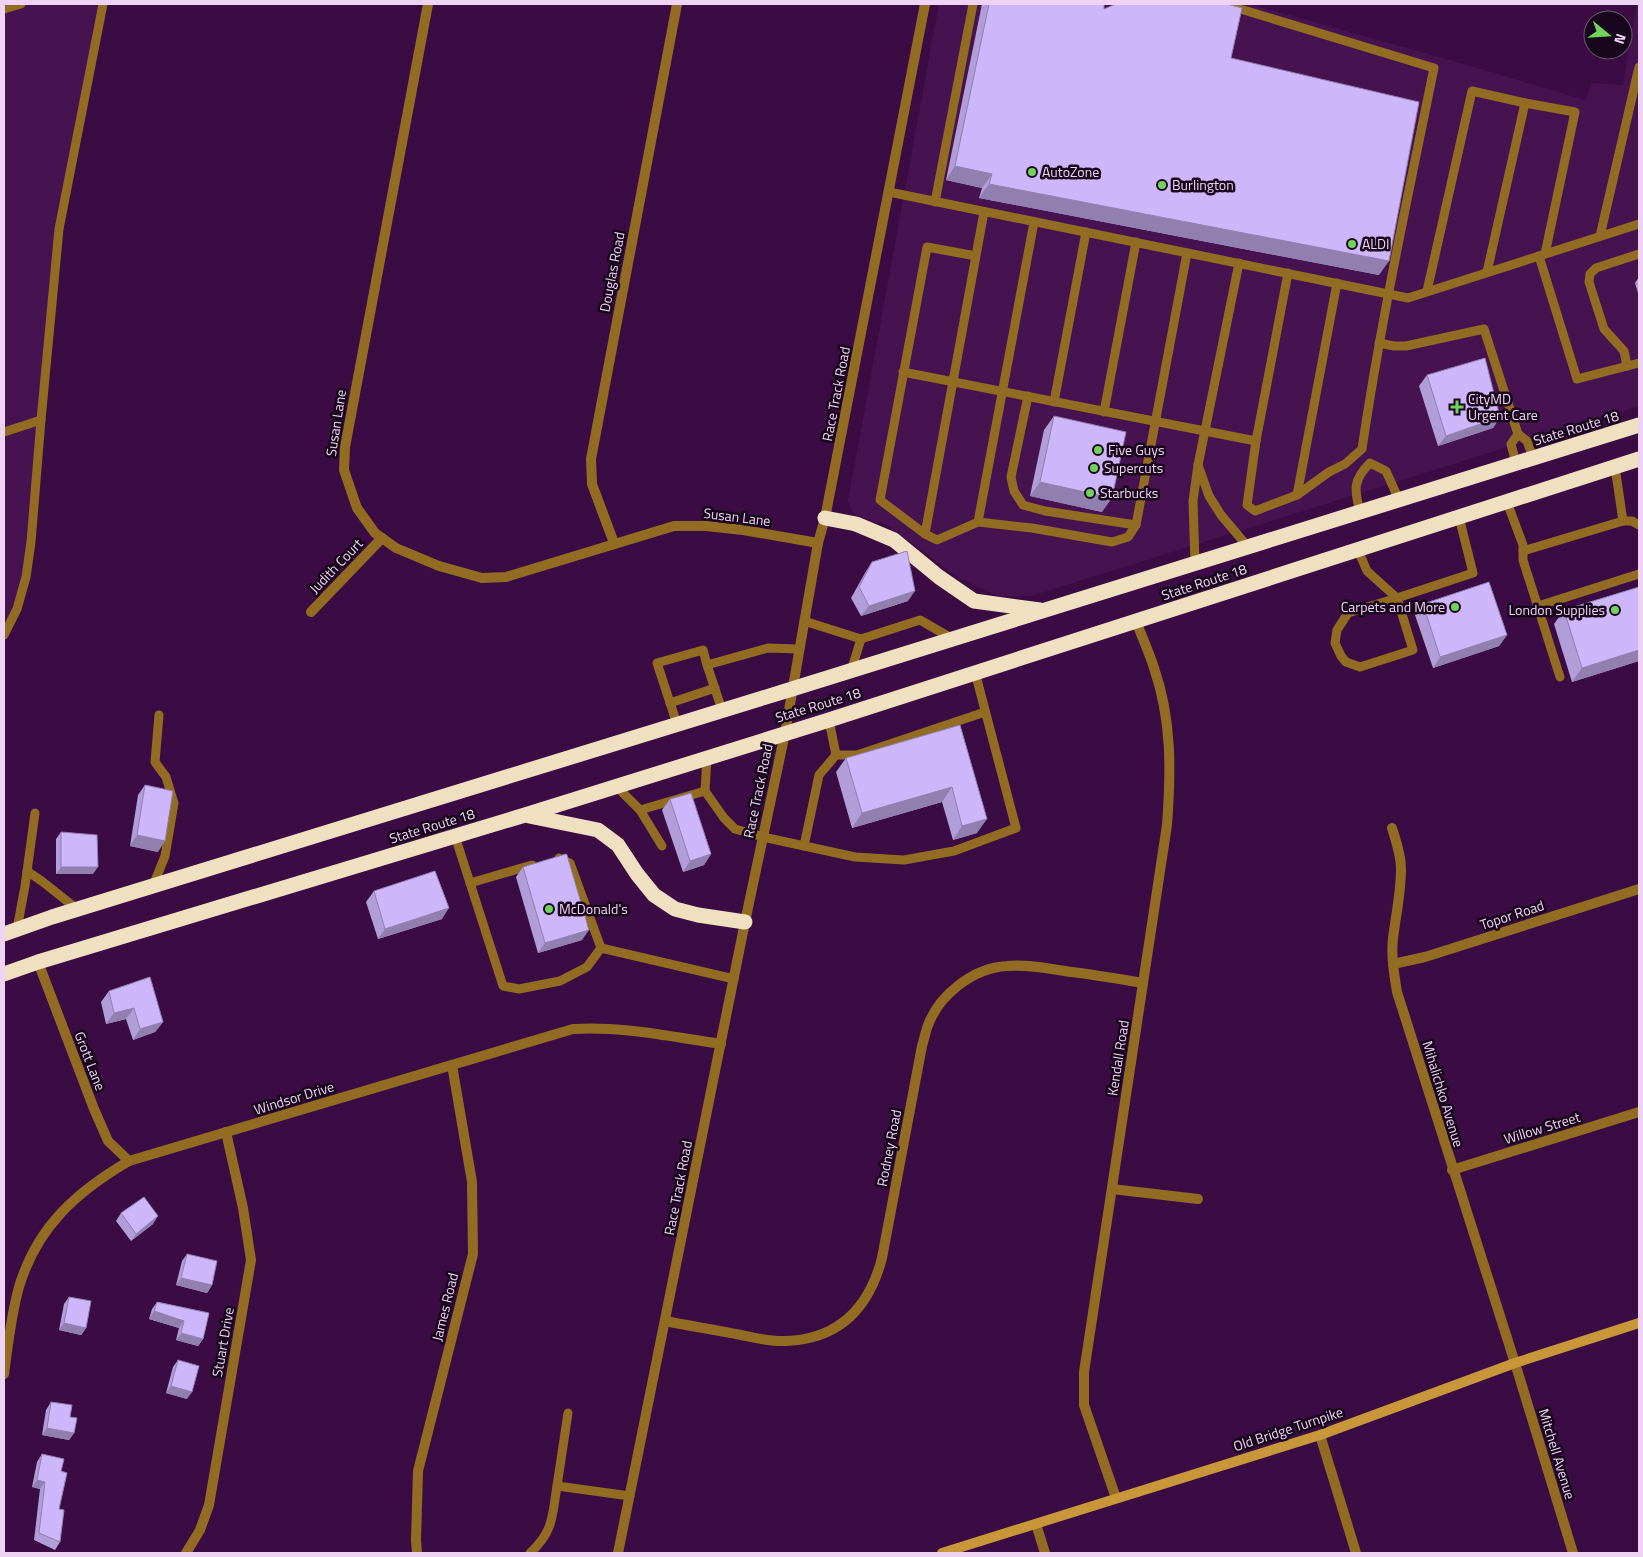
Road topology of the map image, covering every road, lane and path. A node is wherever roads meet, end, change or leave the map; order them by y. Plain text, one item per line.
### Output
1 (21, 4) edge
2 (103, 4) edge
3 (428, 4) edge
4 (677, 4) edge
5 (925, 4) edge
6 (973, 4) edge
7 (1219, 4) edge
8 (4, 9) edge
9 (1639, 67) edge
10 (1525, 103) junction
11 (889, 192) junction
12 (935, 202) junction
13 (984, 212) junction
14 (1034, 222) junction
15 (1639, 224) edge
16 (1086, 232) junction
17 (1600, 236) junction
18 (1136, 242) junction
19 (1187, 253) junction
20 (1639, 254) edge
21 (1542, 255) junction
22 (976, 256) junction
23 (1239, 263) junction
24 (1487, 272) junction
25 (1288, 273) junction
26 (1337, 283) junction
27 (1427, 292) junction
28 (1388, 294) junction
29 (1379, 343) junction
30 (1639, 363) edge
31 (1627, 366) junction
32 (903, 372) junction
33 (953, 381) junction
34 (1003, 391) junction
35 (1028, 396) junction
36 (1054, 402) junction
37 (1104, 412) junction
38 (41, 420) junction
39 (1155, 422) junction
40 (1639, 425) edge
41 (4, 432) edge
42 (1204, 432) junction
43 (1518, 434) junction
44 (1256, 441) junction
45 (1362, 450) junction
46 (1533, 458) junction
47 (1639, 459) edge
48 (1370, 463) junction
49 (1516, 463) junction
50 (1198, 465) junction
51 (1615, 467) junction
52 (1297, 495) junction
53 (1399, 500) junction
54 (1506, 502) junction
55 (1360, 512) junction
56 (1459, 517) junction
57 (825, 518) junction
58 (1623, 520) junction
59 (978, 522) junction
60 (1639, 524) edge
61 (1136, 525) junction
62 (925, 534) junction
63 (382, 538) junction
64 (614, 543) junction
65 (818, 543) junction
66 (1248, 548) junction
67 (1358, 550) junction
68 (1523, 551) junction
69 (1195, 563) junction
70 (1639, 574) edge
71 (1397, 598) junction
72 (1538, 606) junction
73 (1044, 610) junction
74 (311, 612) dead end
75 (804, 621) junction
76 (1136, 621) junction
77 (4, 636) edge
78 (861, 639) junction
79 (952, 639) junction
80 (799, 649) junction
81 (707, 665) junction
82 (850, 671) junction
83 (975, 672) junction
84 (1560, 677) dead end
85 (715, 688) junction
86 (792, 689) junction
87 (670, 702) junction
88 (722, 710) junction
89 (985, 712) junction
90 (159, 715) dead end
91 (829, 720) junction
92 (677, 724) junction
93 (785, 733) junction
94 (836, 755) junction
95 (707, 757) junction
96 (616, 786) junction
97 (705, 791) junction
98 (640, 810) junction
99 (35, 813) dead end
100 (525, 815) junction
101 (1392, 828) dead end
102 (455, 836) junction
103 (763, 837) junction
104 (662, 846) dead end
105 (804, 846) junction
106 (27, 871) junction
107 (470, 883) junction
108 (153, 886) junction
109 (1639, 889) edge
110 (77, 909) junction
111 (745, 922) junction
112 (10, 931) edge
113 (601, 948) junction
114 (38, 962) junction
115 (1393, 964) junction
116 (4, 974) edge
117 (734, 979) junction
118 (1143, 982) junction
119 (721, 1044) junction
120 (452, 1065) junction
121 (1639, 1112) edge
122 (226, 1132) junction
123 (129, 1161) junction
124 (1452, 1170) junction
125 (1112, 1189) junction
126 (1198, 1199) dead end
127 (665, 1321) junction
128 (1639, 1323) edge
129 (1516, 1363) junction
130 (4, 1374) edge
131 (568, 1413) dead end
132 (1320, 1435) junction
133 (557, 1486) junction
134 (630, 1496) junction
135 (1116, 1498) junction
136 (1036, 1524) junction
137 (186, 1553) edge
138 (418, 1553) edge
139 (530, 1553) edge
140 (618, 1553) edge
141 (942, 1553) edge
142 (1045, 1553) edge
143 (1356, 1553) edge
144 (1573, 1553) edge

1 - 8 lane
2 - 38 lane
3 - 63 street, Susan Lane
4 - 64 street, Douglas Road
5 - 11 street, Race Track Road
6 - 12 lane
7 - 28 lane
9 - 17 lane
10 - 21 lane
10 - 24 lane
10 - 27 lane
11 - 12 lane
11 - 57 street, Race Track Road
12 - 13 lane
13 - 14 lane
13 - 22 lane
14 - 16 lane
14 - 34 lane
15 - 17 lane
16 - 18 lane
16 - 36 lane
17 - 21 lane
18 - 19 lane
18 - 37 lane
19 - 23 lane
19 - 39 lane
20 - 31 lane
21 - 24 lane
21 - 31 lane
22 - 32 lane
22 - 33 lane
23 - 25 lane
23 - 42 lane
24 - 27 lane
25 - 26 lane
25 - 44 lane
26 - 28 lane
26 - 52 lane
27 - 28 lane
28 - 29 lane
29 - 43 lane
29 - 45 lane
30 - 31 lane
32 - 33 lane
32 - 62 lane
33 - 34 lane
33 - 62 lane
34 - 35 lane
34 - 59 lane
35 - 36 lane
35 - 61 lane
36 - 37 lane
37 - 39 lane
38 - 41 lane
38 - 77 lane
39 - 42 lane
39 - 61 lane
40 - 46 highway, State Route 18
42 - 44 lane
42 - 50 lane
43 - 46 lane
43 - 49 lane
44 - 52 lane
45 - 48 lane
45 - 52 lane
46 - 49 highway, State Route 18
47 - 51 highway, State Route 18
48 - 53 lane
48 - 55 lane
49 - 53 highway, State Route 18
50 - 66 lane
50 - 69 lane
51 - 54 highway, State Route 18
51 - 58 lane
53 - 55 highway, State Route 18
54 - 56 highway, State Route 18
54 - 68 lane
55 - 66 highway, State Route 18
56 - 67 highway, State Route 18
56 - 71 lane
57 - 65 street, Race Track Road
57 - 73 highway
58 - 60 lane
58 - 68 lane
59 - 61 lane
59 - 62 lane
63 - 64 street, Susan Lane
63 - 74 street, Judith Court
64 - 65 street, Susan Lane
65 - 75 street, Race Track Road
66 - 69 highway, State Route 18
67 - 71 lane
67 - 76 highway, State Route 18
68 - 72 lane
69 - 73 highway, State Route 18
70 - 72 lane
71 - 71 lane
72 - 84 lane
73 - 79 highway, State Route 18
75 - 78 lane
75 - 80 street, Race Track Road
76 - 83 highway, State Route 18
76 - 118 street, Kendall Road
78 - 79 lane
78 - 82 lane
79 - 82 highway, State Route 18
80 - 81 lane
80 - 86 street, Race Track Road
81 - 85 lane
81 - 87 lane
82 - 86 highway, State Route 18
83 - 89 lane
83 - 91 highway, State Route 18
85 - 87 lane
85 - 88 lane
86 - 88 highway, State Route 18
86 - 93 street, Race Track Road
87 - 92 lane
88 - 92 highway, State Route 18
89 - 94 lane
89 - 105 lane
90 - 108 lane
91 - 93 highway, State Route 18
91 - 94 lane
92 - 108 highway, State Route 18
93 - 95 highway, State Route 18
93 - 103 street, Race Track Road
94 - 105 lane
95 - 96 highway, State Route 18
95 - 97 lane
96 - 98 lane
96 - 100 highway, State Route 18
97 - 98 lane
97 - 103 lane
98 - 104 lane
99 - 106 lane
100 - 102 highway, State Route 18
100 - 111 highway
101 - 115 street, Mihalichko Avenue
102 - 107 lane
102 - 114 highway, State Route 18
103 - 105 lane
103 - 111 street, Race Track Road
106 - 110 lane
106 - 112 lane
107 - 113 lane
107 - 113 lane
108 - 110 highway, State Route 18
109 - 115 street, Topor Road
110 - 112 highway, State Route 18
111 - 117 street, Race Track Road
113 - 117 lane
114 - 116 highway, State Route 18
114 - 123 street, Grott Lane
115 - 124 street, Mihalichko Avenue
117 - 119 street, Race Track Road
118 - 125 street, Kendall Road
118 - 127 street, Rodney Road
119 - 120 street, Windsor Drive
119 - 127 street, Race Track Road
120 - 122 street, Windsor Drive
120 - 138 street, James Road
121 - 124 street, Willow Street
122 - 123 street, Windsor Drive
122 - 137 street, Stuart Drive
123 - 130 street, Windsor Drive
124 - 129 street, Mihalichko Avenue
125 - 126 street
125 - 135 street, Kendall Road
127 - 134 street, Race Track Road
128 - 129 street, Old Bridge Turnpike
129 - 132 street, Old Bridge Turnpike
129 - 144 street, Mitchell Avenue
131 - 133 lane
132 - 135 street, Old Bridge Turnpike
132 - 143 street
133 - 134 lane
133 - 139 lane
134 - 140 street, Race Track Road
135 - 136 street, Old Bridge Turnpike
136 - 141 street, Old Bridge Turnpike
136 - 142 street

